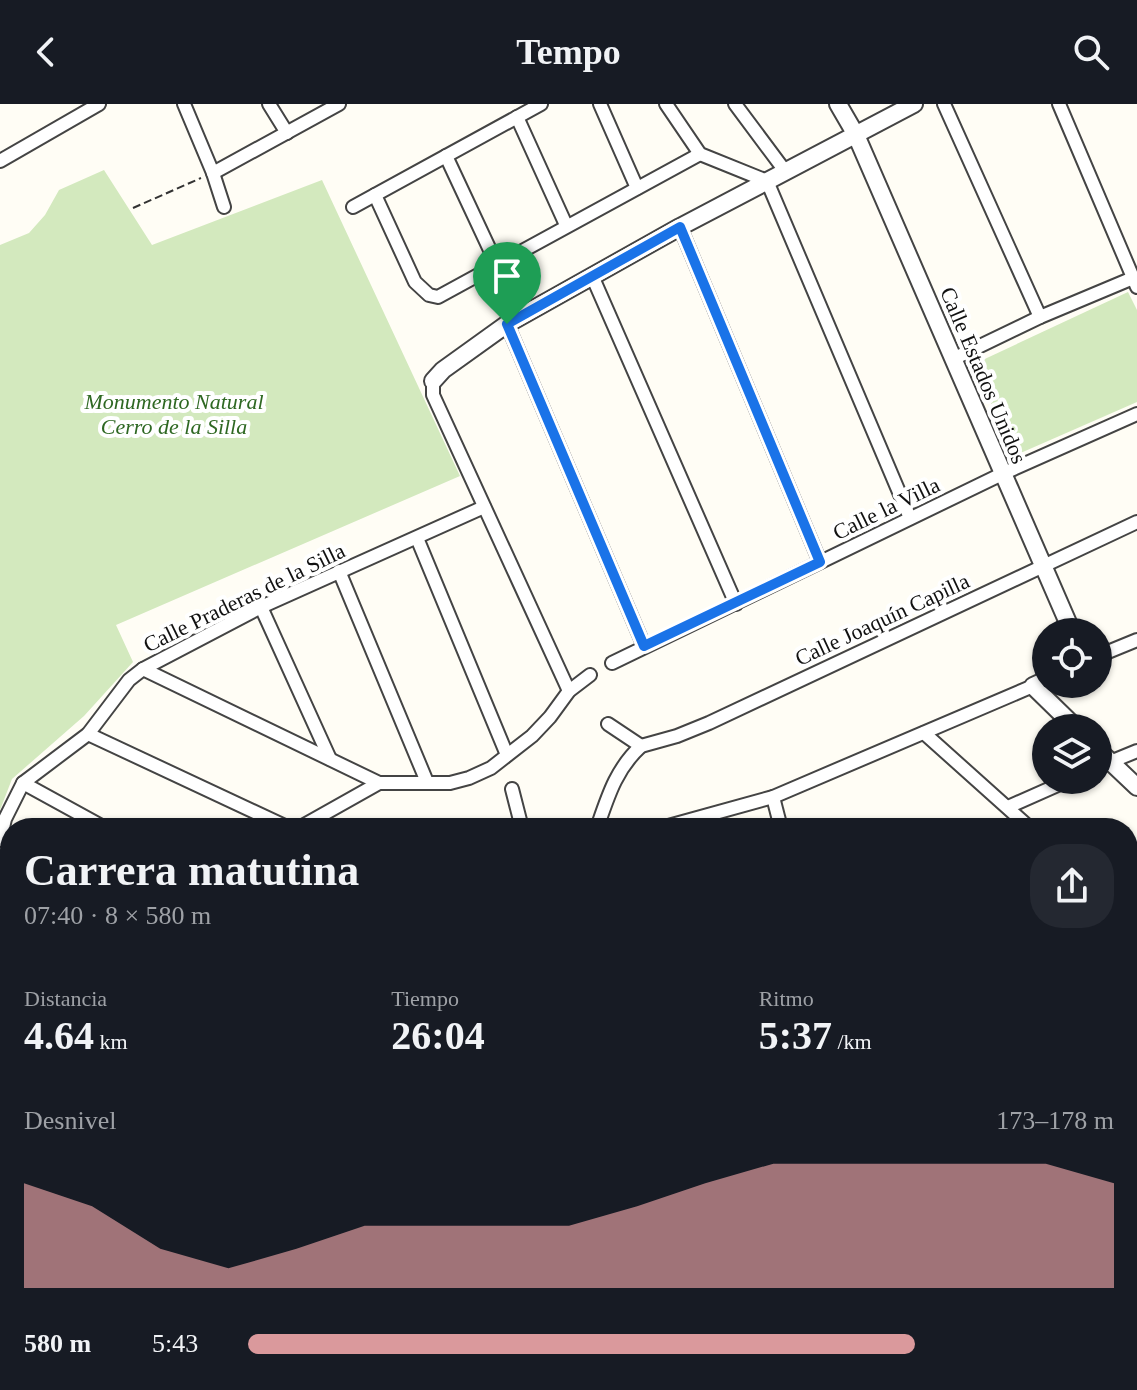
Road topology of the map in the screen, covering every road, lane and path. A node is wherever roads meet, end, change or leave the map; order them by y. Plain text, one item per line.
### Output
1 (99, 104) edge
2 (184, 104) edge
3 (269, 104) edge
4 (339, 104) edge
5 (541, 104) edge
6 (600, 104) edge
7 (666, 104) edge
8 (735, 104) edge
9 (838, 104) edge
10 (914, 104) edge
11 (944, 104) edge
12 (1059, 104) edge
13 (517, 117) junction
14 (287, 133) junction
15 (856, 135) junction
16 (700, 154) junction
17 (446, 156) junction
18 (0, 161) edge
19 (785, 171) junction
20 (213, 173) junction
21 (767, 181) junction
22 (637, 188) junction
23 (375, 195) junction
24 (224, 207) dead end
25 (353, 207) dead end
26 (133, 208) dead end
27 (566, 225) junction
28 (680, 227) junction
29 (497, 265) junction
30 (593, 278) junction
31 (1135, 282) edge
32 (1040, 317) junction
33 (507, 324) junction
34 (953, 359) junction
35 (433, 381) joint
36 (1137, 414) edge
37 (1002, 474) junction
38 (484, 507) junction
39 (910, 518) junction
40 (1137, 522) edge
41 (417, 538) junction
42 (820, 562) junction
43 (1044, 565) junction
44 (339, 571) junction
45 (736, 604) junction
46 (261, 607) junction
47 (1066, 618) edge
48 (1137, 640) edge
49 (644, 646) junction
50 (1112, 650) edge
51 (612, 663) dead end
52 (143, 669) junction
53 (590, 675) dead end
54 (1032, 686) edge
55 (569, 691) junction
56 (1052, 698) edge
57 (1065, 714) edge
58 (608, 724) dead end
59 (924, 733) junction
60 (88, 734) junction
61 (641, 746) junction
62 (1137, 751) edge
63 (507, 755) junction
64 (1112, 757) edge
65 (330, 759) junction
66 (1112, 768) edge
67 (427, 782) junction
68 (23, 783) junction
69 (379, 783) junction
70 (1137, 787) edge
71 (512, 789) dead end
72 (1037, 794) edge
73 (773, 797) junction
74 (1008, 807) junction
75 (6, 818) edge
76 (87, 818) edge
77 (268, 818) edge
78 (317, 818) edge
79 (519, 818) edge
80 (600, 818) edge
81 (697, 818) edge
82 (778, 818) edge
83 (1020, 818) edge

1 - 18 street
2 - 20 street
3 - 14 street
4 - 14 street
5 - 13 street
6 - 22 street
7 - 16 street
8 - 19 street
9 - 15 street, Calle Estados Unidos
10 - 15 street
11 - 32 street
12 - 31 street
13 - 17 street
13 - 27 street
14 - 20 street
15 - 19 street
15 - 34 street, Calle Estados Unidos
16 - 21 street
16 - 22 street
17 - 23 street
17 - 29 street
19 - 21 street
20 - 24 street
20 - 26 path
21 - 28 street
21 - 39 street
22 - 27 street
23 - 25 street
23 - 29 street
27 - 29 street
28 - 30 street
28 - 42 street
30 - 33 street
30 - 45 street
31 - 32 street
32 - 34 street
33 - 35 street
33 - 49 street
34 - 37 street, Calle Estados Unidos
35 - 38 street
36 - 37 street, Calle la Villa
37 - 39 street, Calle la Villa
37 - 43 street, Calle Estados Unidos
38 - 41 street, Calle Praderas de la Silla
38 - 55 street
39 - 42 street, Calle la Villa
40 - 43 street, Calle Joaquín Capilla
41 - 44 street, Calle Praderas de la Silla
41 - 63 street
42 - 45 street, Calle la Villa
43 - 47 street, Calle Estados Unidos
43 - 61 street, Calle Joaquín Capilla
44 - 46 street, Calle Praderas de la Silla
44 - 67 street
45 - 49 street, Calle la Villa
46 - 52 street, Calle Praderas de la Silla
46 - 65 street
48 - 50 street
49 - 51 street, Calle la Villa
52 - 60 street, Calle Praderas de la Silla
52 - 65 street
53 - 55 street
54 - 59 street
55 - 63 street
56 - 57 street
58 - 61 street
59 - 73 street
59 - 74 street
60 - 68 street, Calle Praderas de la Silla
60 - 77 street
61 - 80 street
62 - 64 street
63 - 67 street
65 - 69 street
66 - 70 street
67 - 69 street
68 - 75 street, Calle Praderas de la Silla
68 - 76 street
69 - 78 street
71 - 79 street
72 - 74 street
73 - 81 street
73 - 82 street
74 - 83 street

